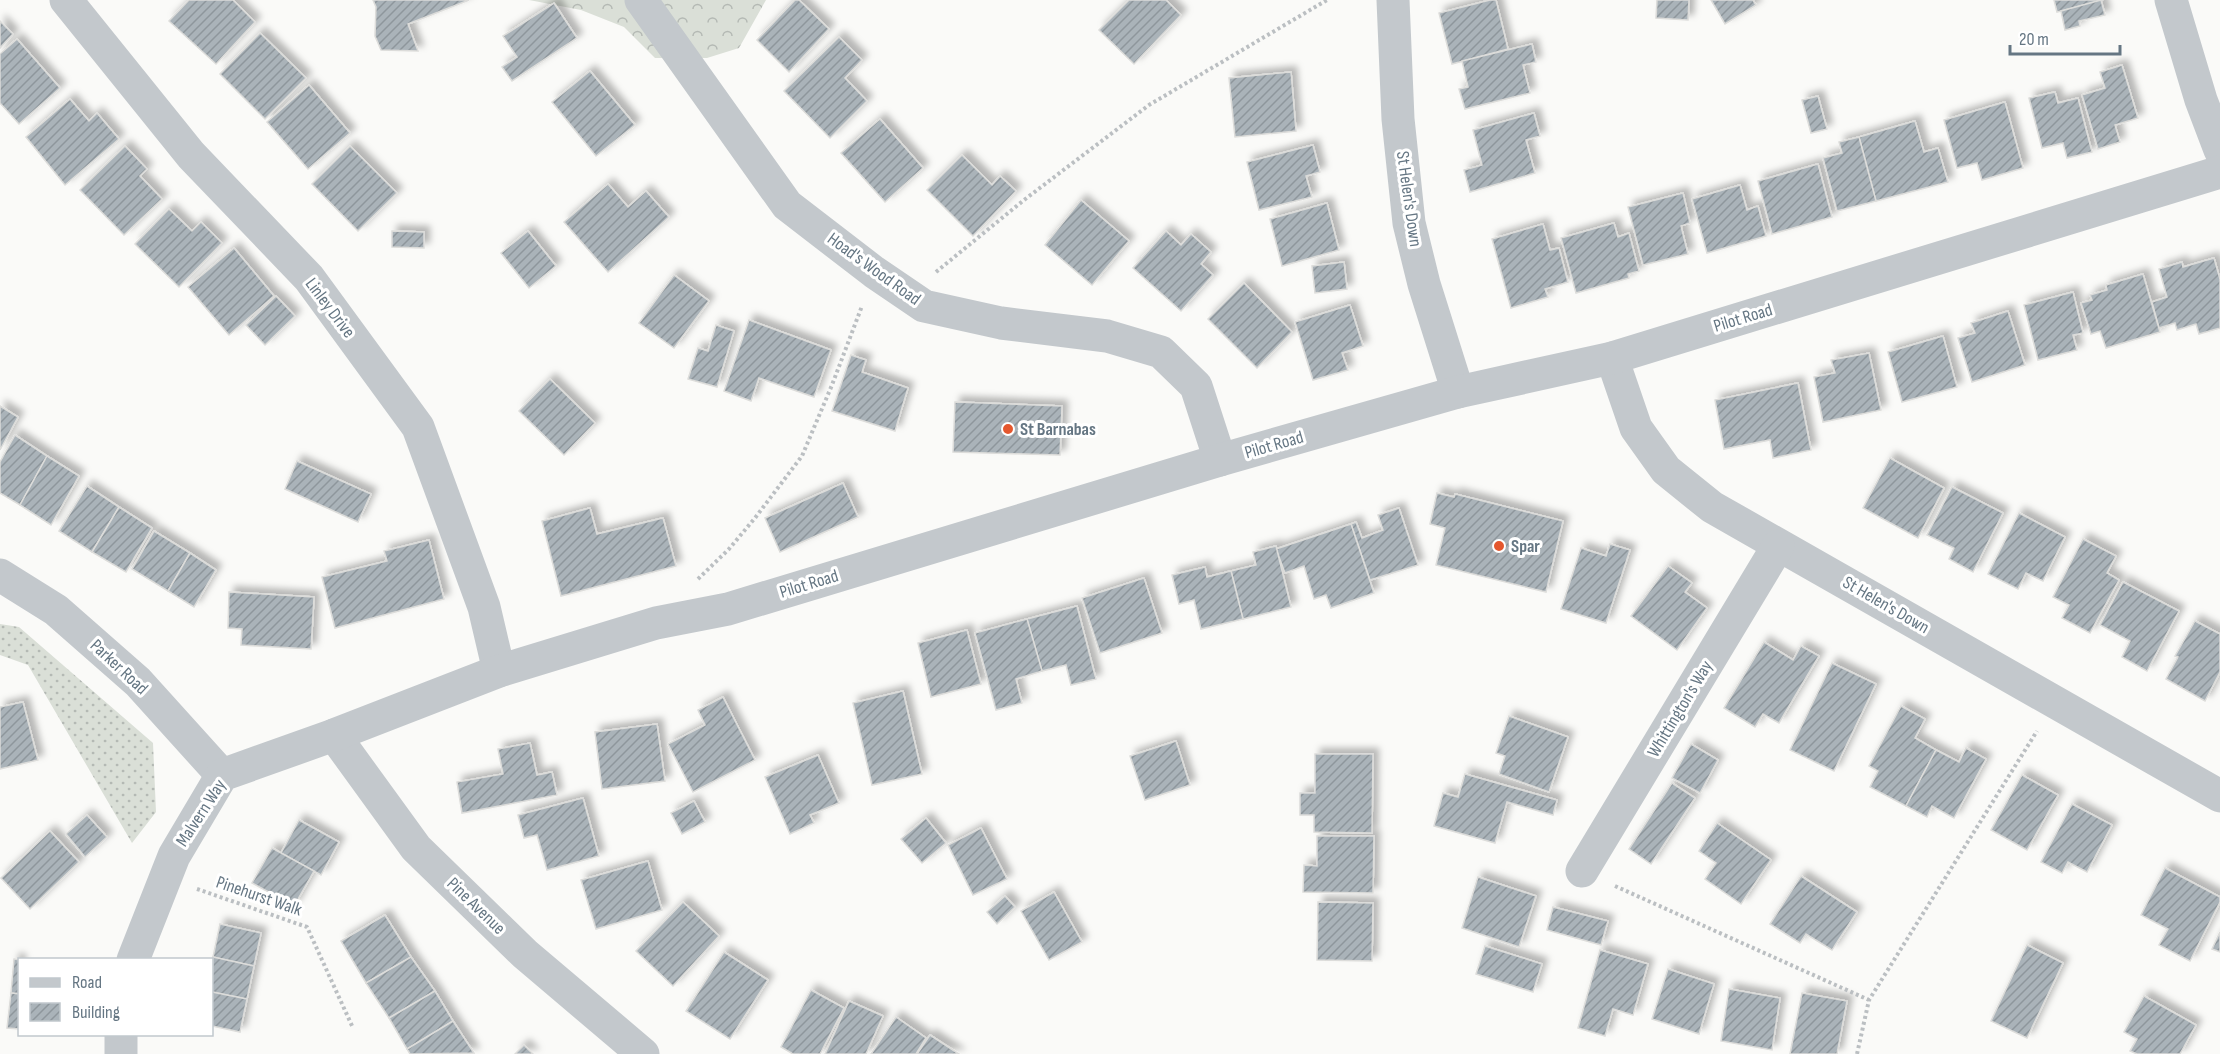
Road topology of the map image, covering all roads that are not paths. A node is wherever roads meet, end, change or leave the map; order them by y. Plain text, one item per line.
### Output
1 (66, 0) edge
2 (641, 0) edge
3 (1393, 0) edge
4 (2171, 0) edge
5 (2220, 150) edge
6 (2220, 172) edge
7 (1612, 358) junction
8 (1458, 392) junction
9 (1220, 460) junction
10 (1778, 546) junction
11 (0, 575) edge
12 (500, 670) junction
13 (334, 735) junction
14 (222, 775) junction
15 (2220, 796) edge
16 (1582, 871) road end
17 (134, 958) edge
18 (121, 1036) edge
19 (121, 1054) edge
20 (643, 1054) edge

1 - 12 street, Linley Drive
2 - 9 street, Hoad's Wood Road
3 - 8 street, St Helen's Down
4 - 5 street
6 - 7 street, Pilot Road
7 - 8 street, Pilot Road
7 - 10 street, St Helen's Down
8 - 9 street, Pilot Road
9 - 12 street, Pilot Road
10 - 15 street, St Helen's Down
10 - 16 street, Whittington's Way
11 - 14 street, Parker Road
12 - 13 street, Pilot Road
13 - 14 street, Malvern Way
13 - 20 street, Pine Avenue
14 - 17 street, Malvern Way
18 - 19 street

